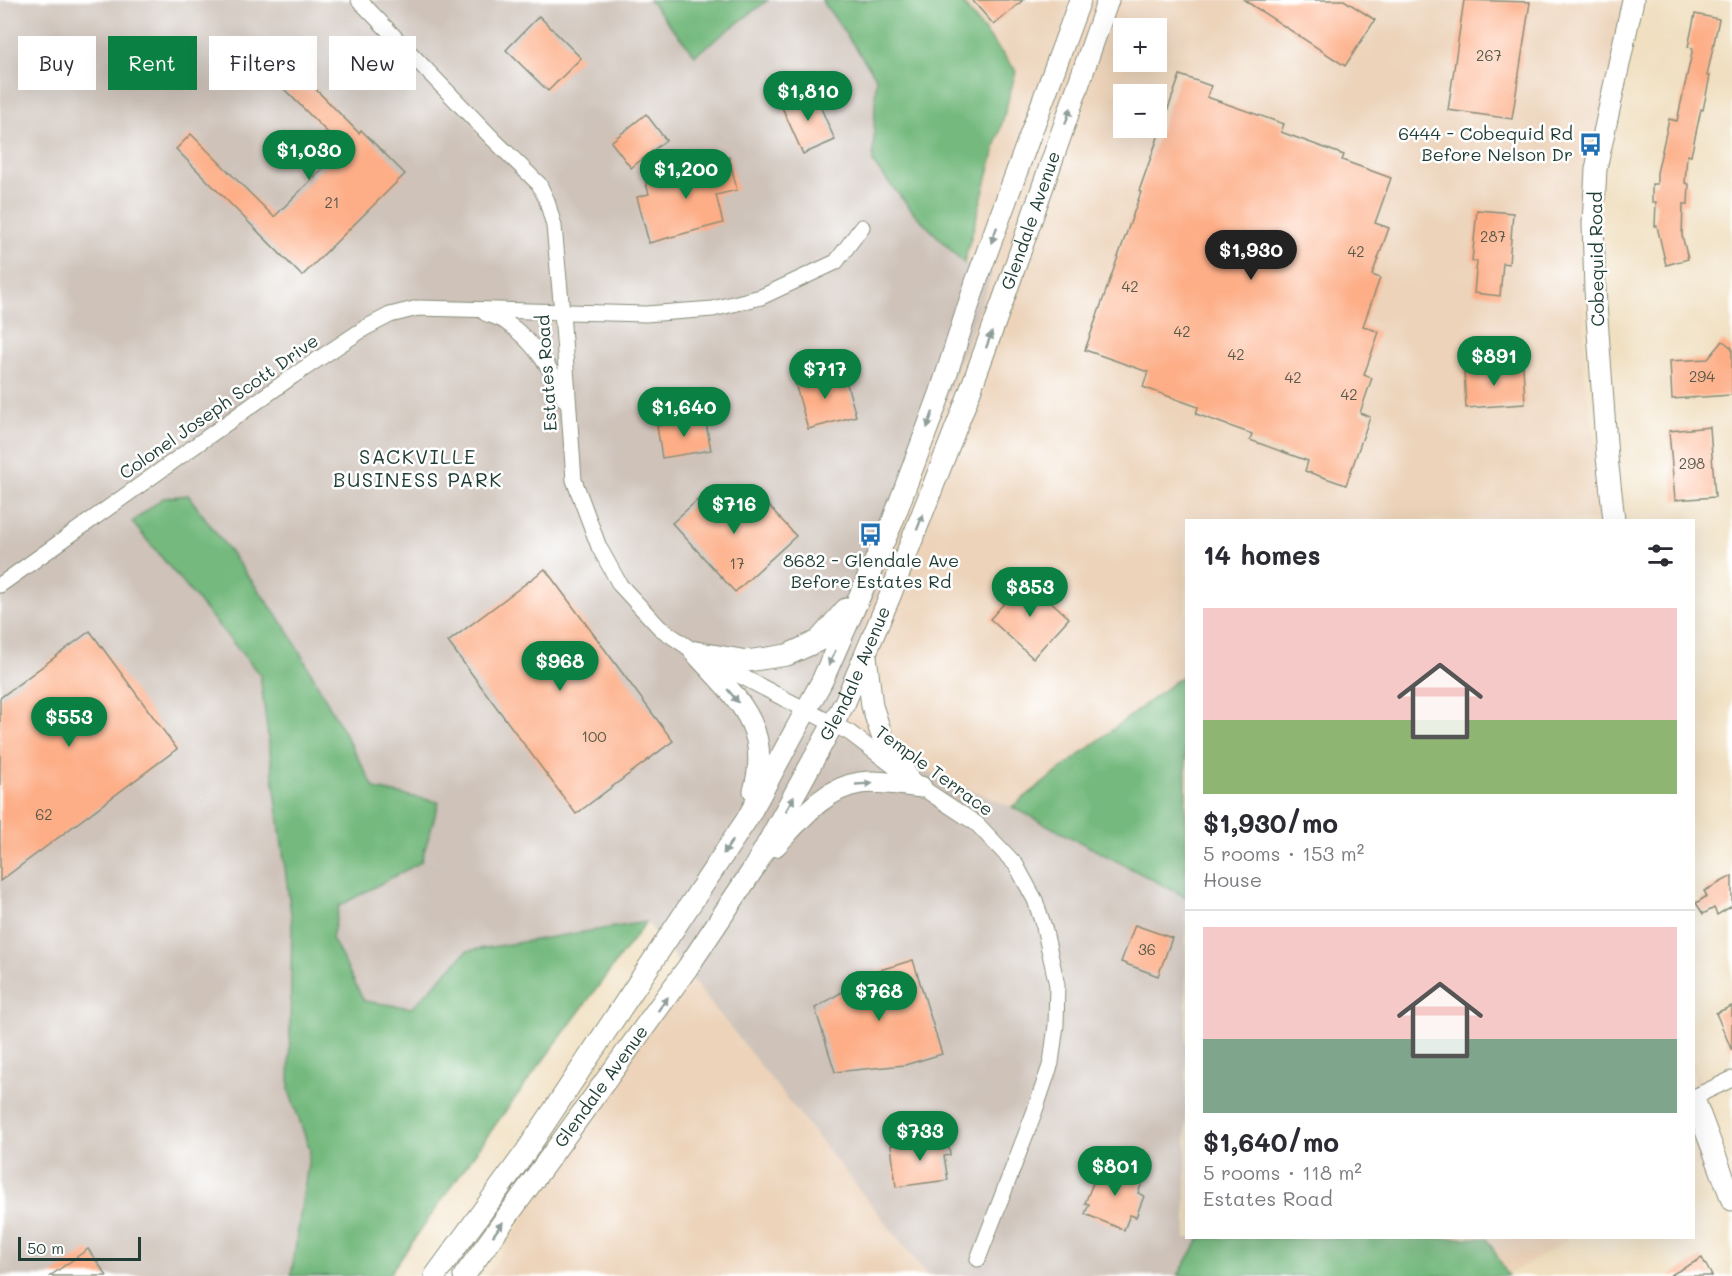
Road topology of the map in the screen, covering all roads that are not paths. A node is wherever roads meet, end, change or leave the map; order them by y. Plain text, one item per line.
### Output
1 (358, 0) edge
2 (1080, 0) edge
3 (1108, 0) edge
4 (1633, 0) edge
5 (862, 227) dead end
6 (477, 310) junction
7 (562, 312) junction
8 (569, 414) junction
9 (1614, 519) edge
10 (864, 584) junction
11 (0, 585) edge
12 (694, 652) junction
13 (866, 655) junction
14 (806, 709) junction
15 (834, 723) junction
16 (914, 781) junction
17 (747, 819) junction
18 (754, 868) junction
19 (1732, 1079) edge
20 (1695, 1098) edge
21 (1695, 1101) edge
22 (1732, 1200) edge
23 (978, 1258) dead end
24 (435, 1276) edge
25 (464, 1276) edge

1 - 7 street, Estates Road
2 -> 10 main road, Glendale Avenue
13 -> 3 main road, Glendale Avenue
4 - 9 main road, Cobequid Road
5 - 7 street, Colonel Joseph Scott Drive
6 - 7 street, Colonel Joseph Scott Drive
6 - 8 street, Colonel Joseph Scott Drive
6 - 11 street, Colonel Joseph Scott Drive
7 - 8 street, Estates Road
8 - 12 street, Estates Road
10 - 12 main road
10 -> 14 main road, Glendale Avenue
12 - 14 street, Estates Road
12 -> 17 main road
13 - 15 main road, Glendale Avenue
13 - 16 main road
14 - 15 street, Temple Terrace
14 - 17 main road, Glendale Avenue
15 - 16 street, Temple Terrace
18 -> 15 main road, Glendale Avenue
18 -> 16 main road
16 - 23 street, Temple Terrace
17 -> 24 main road, Glendale Avenue
25 -> 18 main road, Glendale Avenue
19 - 20 street
21 - 22 main road

